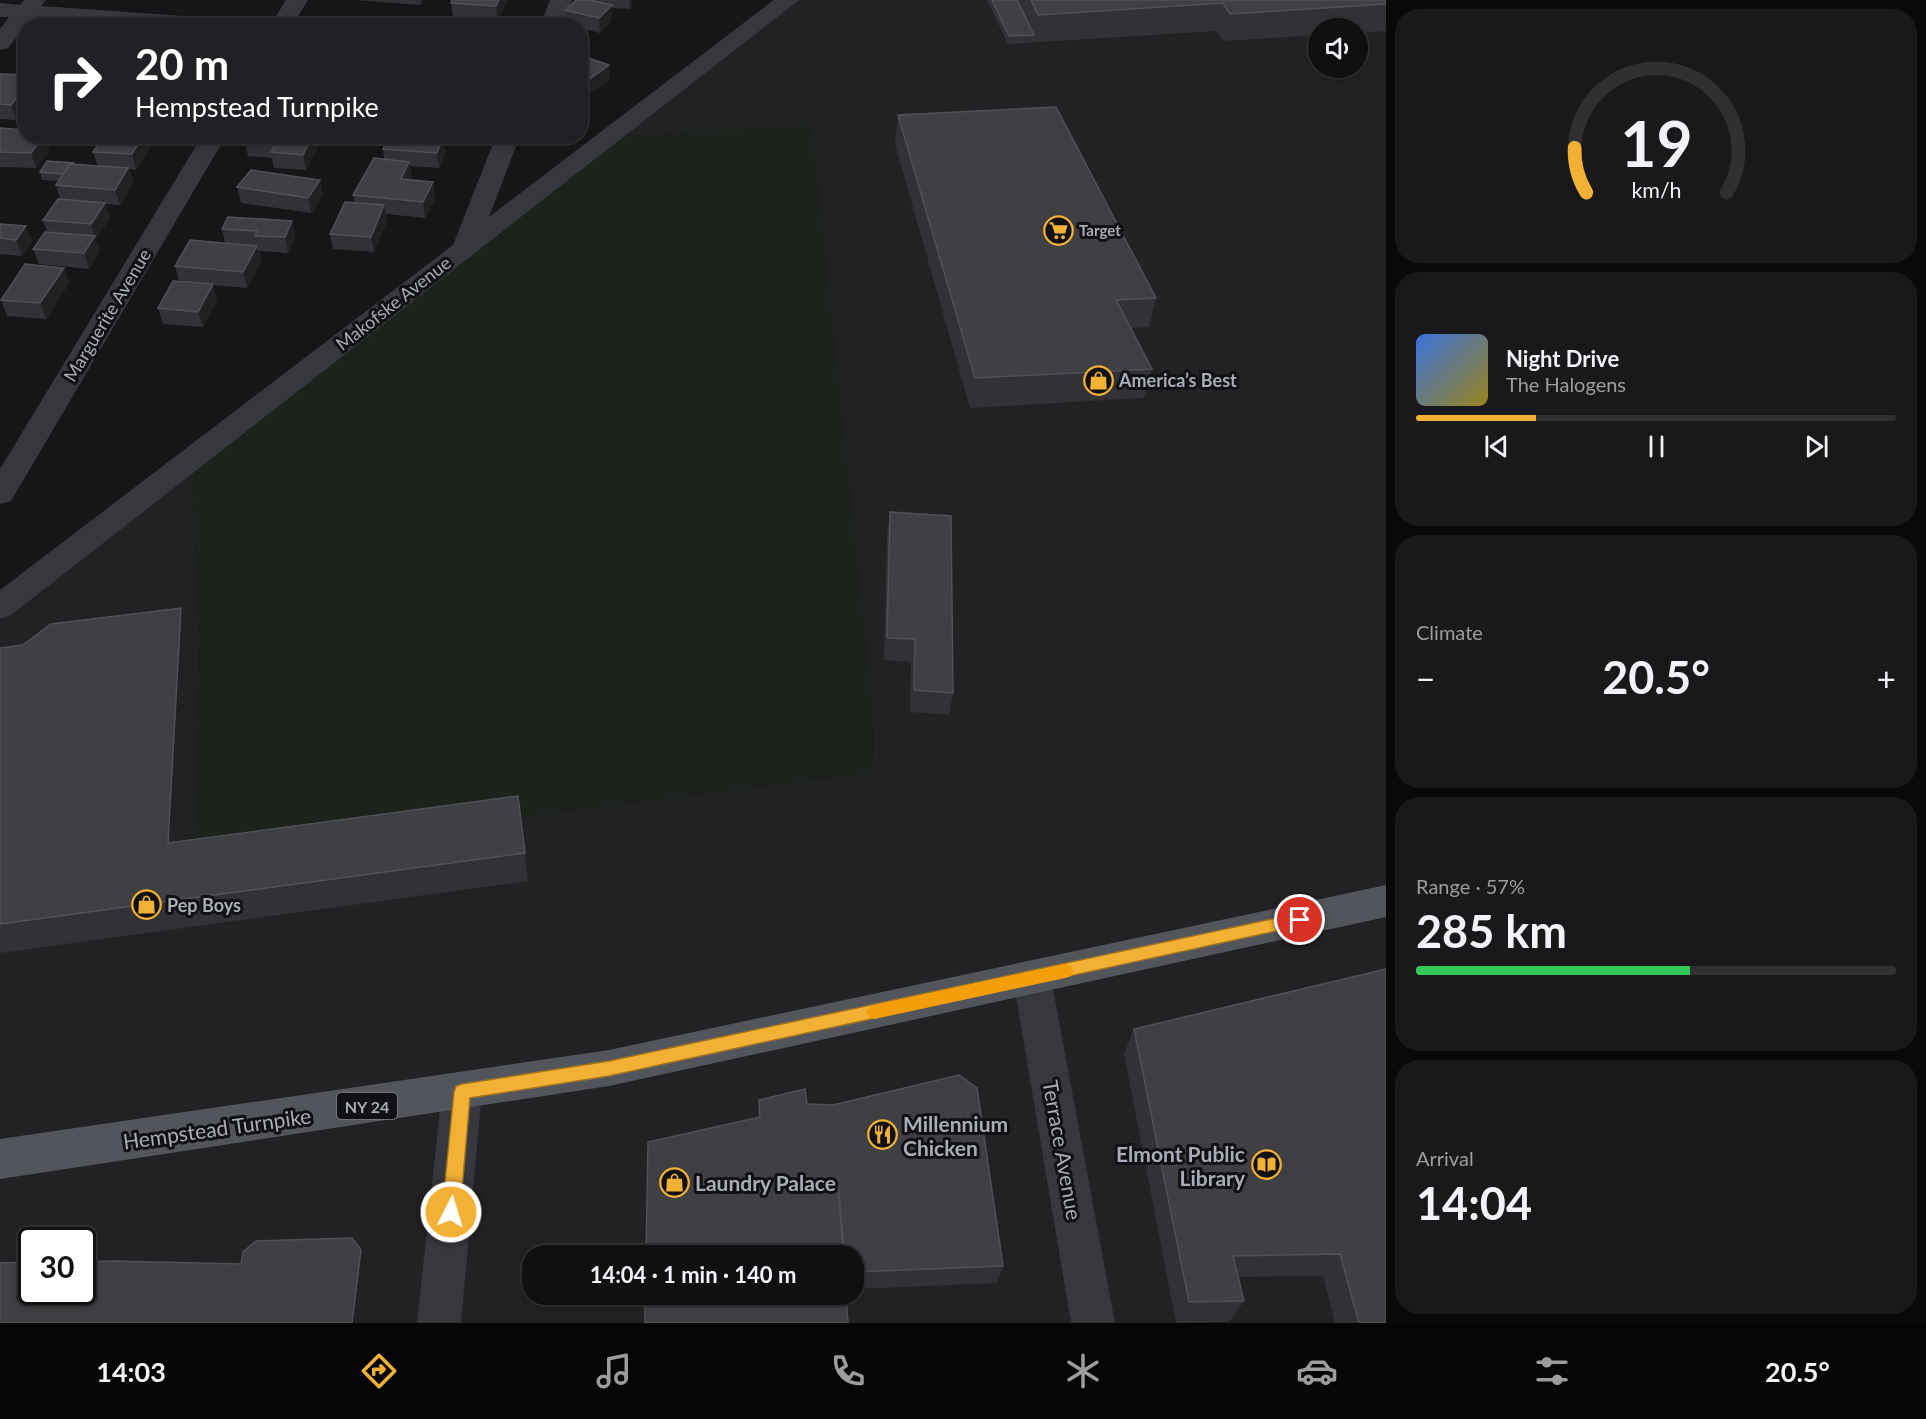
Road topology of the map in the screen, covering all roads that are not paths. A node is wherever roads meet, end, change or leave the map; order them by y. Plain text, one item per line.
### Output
1 (297, 0) edge
2 (561, 0) edge
3 (788, 0) edge
4 (30, 6) edge
5 (0, 10) edge
6 (20, 18) edge
7 (148, 18) edge
8 (286, 18) edge
9 (554, 18) edge
10 (18, 21) edge
11 (0, 43) edge
12 (209, 144) edge
13 (505, 144) edge
14 (465, 248) junction
15 (0, 494) edge
16 (0, 607) edge
17 (1386, 901) edge
18 (1032, 978) junction
19 (462, 1092) junction
20 (0, 1159) edge
21 (439, 1323) edge
22 (1093, 1323) edge

1 - 8 street
2 - 9 street
3 - 14 street, Makofske Avenue
4 - 5 street
4 - 6 street
4 - 7 street
10 - 11 street
12 - 15 street, Marguerite Avenue
13 - 14 street
14 - 16 street, Makofske Avenue
17 - 18 main road, Hempstead Turnpike / NY 24
18 - 19 main road, Hempstead Turnpike / NY 24
18 - 22 street, Terrace Avenue
19 - 20 main road, Hempstead Turnpike / NY 24
19 - 21 street

